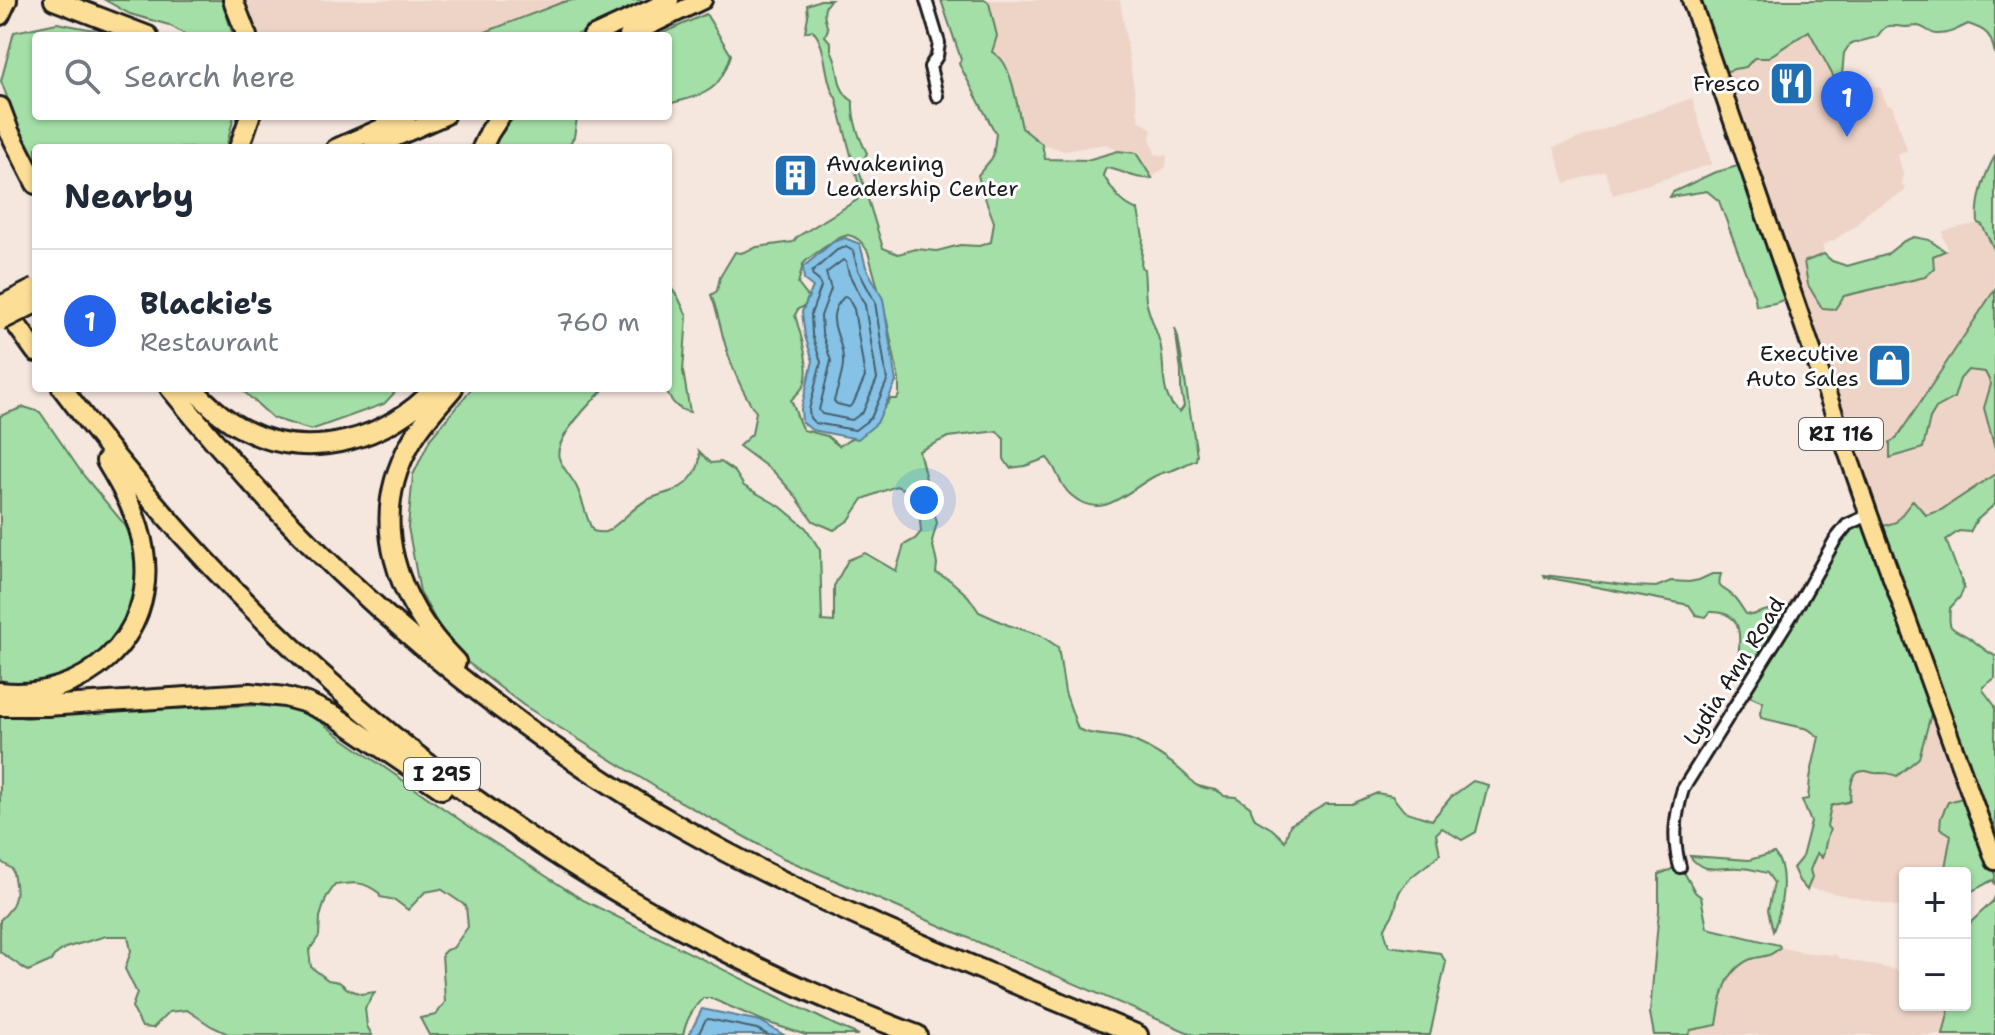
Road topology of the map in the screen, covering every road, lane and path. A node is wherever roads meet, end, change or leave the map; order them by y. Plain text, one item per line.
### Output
1 (7, 0) edge
2 (54, 0) edge
3 (233, 0) edge
4 (670, 0) edge
5 (703, 0) edge
6 (926, 0) edge
7 (1691, 0) edge
8 (0, 15) edge
9 (138, 32) edge
10 (245, 32) edge
11 (601, 32) edge
12 (636, 32) edge
13 (937, 96) dead end
14 (0, 107) edge
15 (249, 120) edge
16 (399, 120) edge
17 (436, 120) edge
18 (497, 120) edge
19 (0, 137) edge
20 (240, 144) edge
21 (344, 144) edge
22 (381, 144) edge
23 (484, 144) edge
24 (32, 176) edge
25 (32, 189) edge
26 (32, 289) edge
27 (0, 302) edge
28 (32, 306) edge
29 (0, 322) edge
30 (32, 346) edge
31 (63, 392) edge
32 (63, 392) edge
33 (173, 392) edge
34 (196, 392) edge
35 (431, 392) edge
36 (450, 392) edge
37 (1869, 515) junction
38 (0, 692) edge
39 (0, 706) edge
40 (506, 712) junction
41 (1995, 861) edge
42 (1680, 867) dead end
43 (607, 887) junction
44 (917, 1035) edge
45 (1138, 1035) edge

1 - 8 highway
2 - 9 highway
3 - 10 highway
4 - 11 main road
5 - 12 main road
6 - 13 street
7 - 37 main road, RI 116
14 - 24 highway
15 - 20 highway
16 - 21 main road
17 - 22 main road
18 - 23 highway
19 - 25 highway
26 - 27 main road, bridge
27 - 30 highway
28 - 29 main road, bridge
31 - 38 highway
32 - 43 highway, I 295
33 - 40 highway
34 - 35 highway
36 - 40 highway
37 - 41 main road, RI 116
37 - 42 street, Lydia Ann Road
39 - 43 highway
40 - 45 highway
43 - 44 highway, I 295

